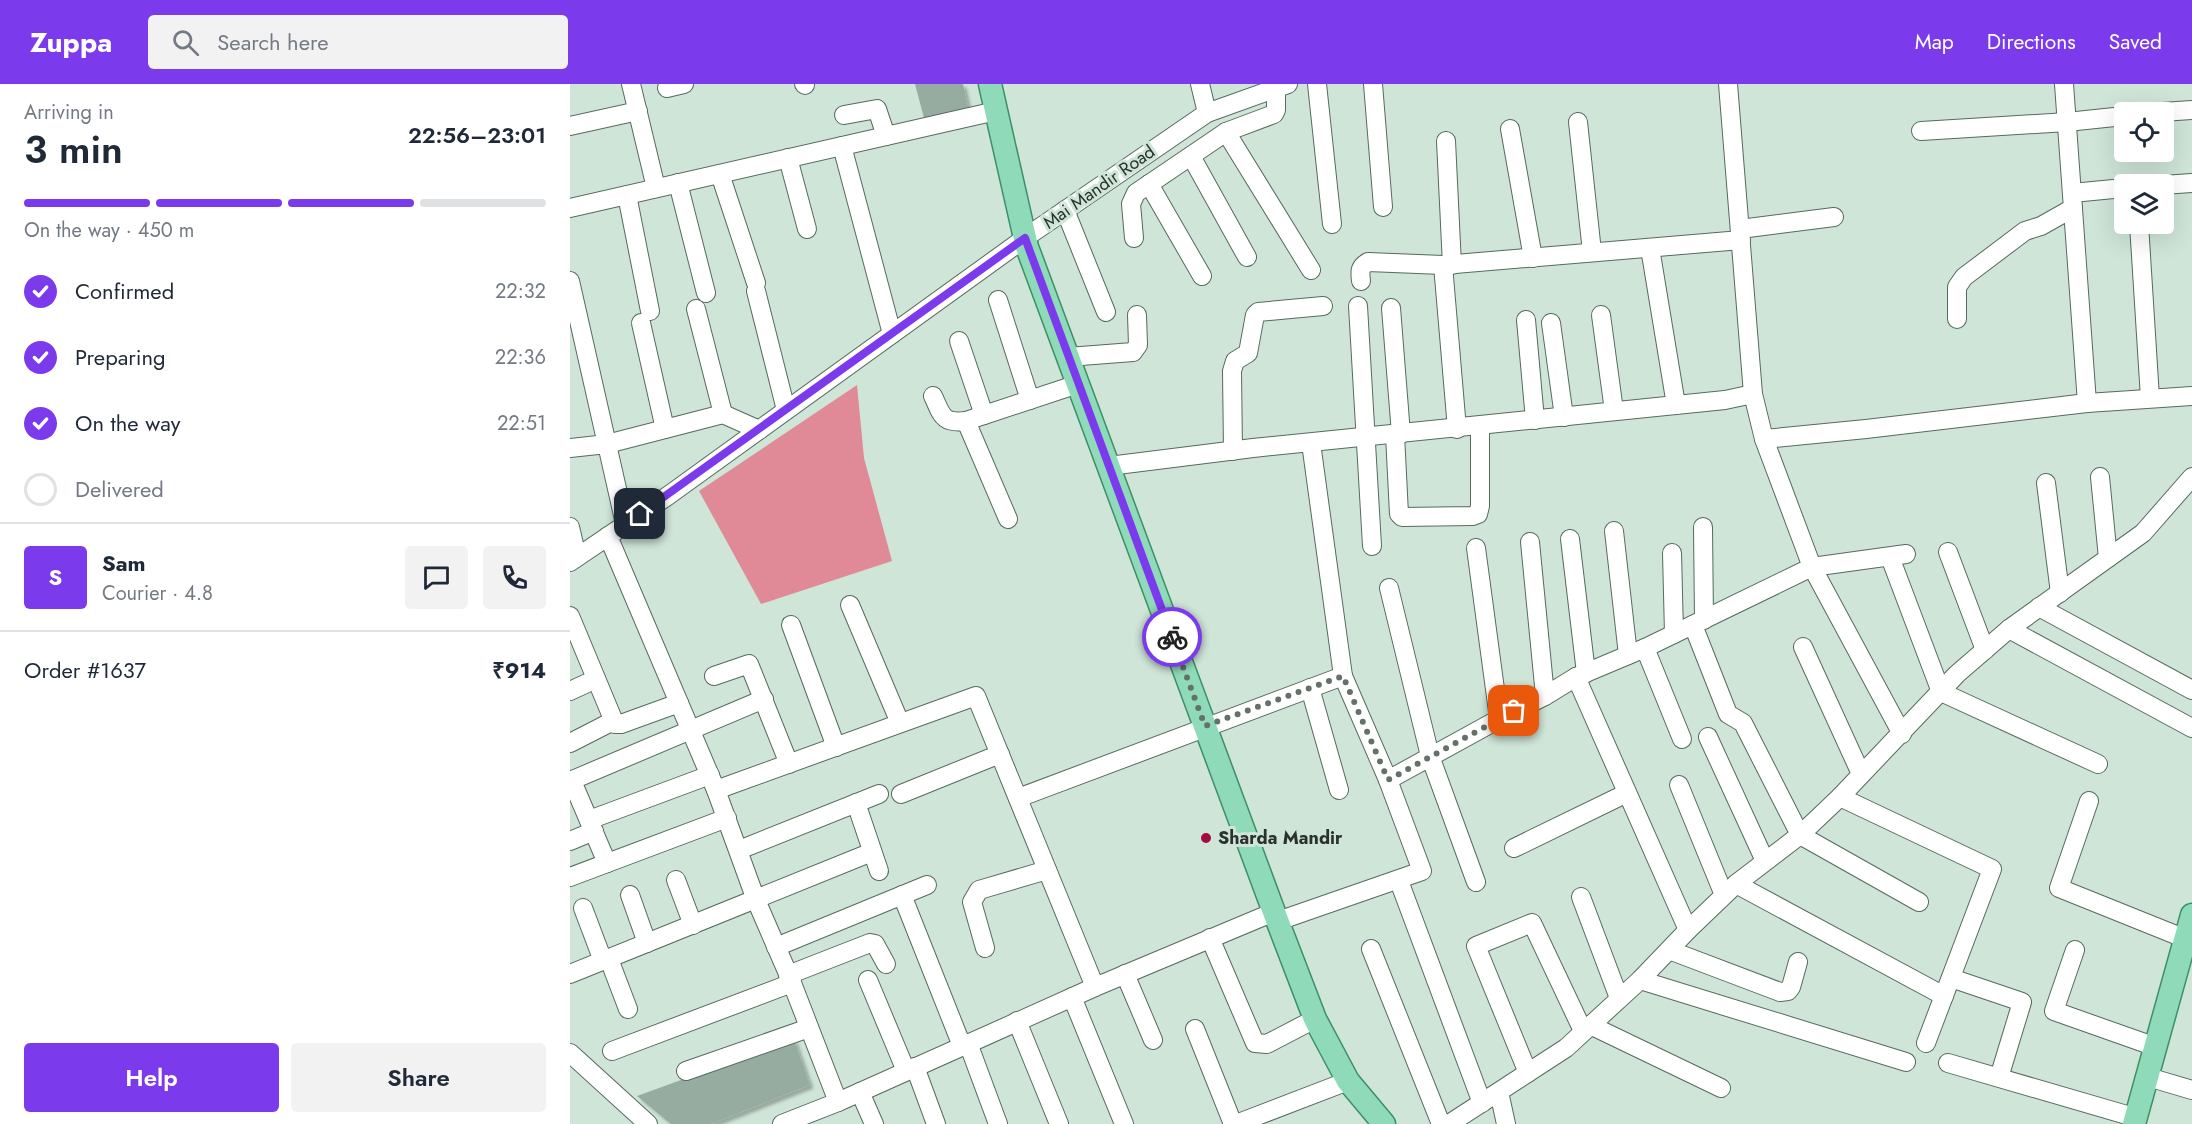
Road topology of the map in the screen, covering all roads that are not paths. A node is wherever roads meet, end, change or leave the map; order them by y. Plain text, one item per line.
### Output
1 (631, 84) edge
2 (990, 84) edge
3 (1200, 84) edge
4 (1317, 84) edge
5 (1372, 84) edge
6 (1728, 84) edge
7 (2064, 84) edge
8 (1282, 86) edge
9 (2192, 110) edge
10 (638, 111) junction
11 (996, 111) junction
12 (2174, 111) edge
13 (1207, 112) junction
14 (844, 114) dead end
15 (2114, 117) edge
16 (1578, 122) dead end
17 (2067, 122) junction
18 (570, 126) edge
19 (1510, 129) dead end
20 (1921, 131) dead end
21 (1226, 132) junction
22 (886, 136) junction
23 (1446, 141) dead end
24 (842, 146) junction
25 (1191, 156) junction
26 (788, 158) junction
27 (720, 174) junction
28 (678, 183) junction
29 (2192, 183) edge
30 (1149, 184) junction
31 (2174, 184) edge
32 (656, 188) junction
33 (2114, 191) edge
34 (627, 195) junction
35 (2072, 200) junction
36 (1383, 207) dead end
37 (570, 208) edge
38 (1065, 210) junction
39 (1834, 217) dead end
40 (1332, 224) dead end
41 (807, 229) dead end
42 (1740, 234) junction
43 (2140, 234) edge
44 (1025, 238) junction
45 (1134, 238) dead end
46 (1650, 248) junction
47 (1592, 252) junction
48 (1247, 257) dead end
49 (1533, 258) junction
50 (1448, 265) junction
51 (1311, 270) dead end
52 (1202, 276) dead end
53 (570, 280) edge
54 (1361, 281) dead end
55 (706, 293) dead end
56 (998, 300) dead end
57 (1323, 306) dead end
58 (1358, 306) dead end
59 (1391, 308) dead end
60 (696, 309) dead end
61 (1106, 312) dead end
62 (1137, 315) dead end
63 (1601, 315) dead end
64 (1957, 319) dead end
65 (1526, 320) dead end
66 (1551, 323) dead end
67 (892, 334) junction
68 (959, 341) dead end
69 (1068, 357) junction
70 (1078, 384) junction
71 (1753, 394) junction
72 (933, 396) dead end
73 (2192, 396) edge
74 (2150, 398) junction
75 (1030, 400) junction
76 (2087, 403) junction
77 (1676, 405) junction
78 (786, 410) junction
79 (1614, 411) junction
80 (723, 414) junction
81 (984, 415) junction
82 (1564, 417) junction
83 (1535, 420) junction
84 (966, 421) junction
85 (1480, 426) junction
86 (665, 429) junction
87 (1457, 429) junction
88 (759, 430) junction
89 (1398, 434) junction
90 (1366, 437) junction
91 (1764, 439) junction
92 (1311, 443) junction
93 (607, 444) junction
94 (570, 448) edge
95 (1233, 451) junction
96 (1109, 466) junction
97 (2100, 477) dead end
98 (2192, 477) edge
99 (2046, 483) dead end
100 (1008, 519) dead end
101 (625, 524) junction
102 (570, 527) edge
103 (1703, 527) dead end
104 (1614, 531) dead end
105 (608, 536) junction
106 (1570, 539) dead end
107 (1530, 542) dead end
108 (1372, 546) dead end
109 (1476, 548) dead end
110 (1948, 552) dead end
111 (1672, 553) dead end
112 (2108, 558) junction
113 (574, 559) edge
114 (1812, 567) junction
115 (1389, 588) dead end
116 (2060, 592) junction
117 (850, 605) dead end
118 (2039, 607) junction
119 (570, 616) edge
120 (1699, 623) junction
121 (791, 625) dead end
122 (2009, 629) junction
123 (1674, 634) junction
124 (1803, 647) dead end
125 (1645, 648) junction
126 (1985, 650) junction
127 (1628, 655) junction
128 (1581, 675) junction
129 (714, 676) dead end
130 (1343, 676) junction
131 (596, 679) junction
132 (1310, 688) junction
133 (2192, 690) edge
134 (570, 691) edge
135 (1941, 692) junction
136 (1545, 696) junction
137 (764, 699) junction
138 (679, 703) junction
139 (1498, 719) junction
140 (613, 721) junction
141 (900, 723) junction
142 (1205, 726) junction
143 (2192, 728) edge
144 (691, 730) junction
145 (1902, 734) junction
146 (1708, 737) dead end
147 (1682, 739) dead end
148 (570, 743) edge
149 (836, 747) junction
150 (1000, 754) junction
151 (1430, 756) junction
152 (789, 764) junction
153 (2098, 764) dead end
154 (1861, 774) junction
155 (1388, 780) junction
156 (571, 781) edge
157 (713, 782) junction
158 (1679, 785) dead end
159 (1339, 790) dead end
160 (1627, 793) junction
161 (879, 794) dead end
162 (901, 794) dead end
163 (1840, 797) junction
164 (1018, 798) junction
165 (2089, 801) dead end
166 (856, 803) junction
167 (728, 818) junction
168 (592, 825) junction
169 (1800, 835) junction
170 (570, 841) edge
171 (1514, 848) dead end
172 (739, 850) junction
173 (872, 852) junction
174 (1765, 861) junction
175 (607, 863) junction
176 (1047, 870) junction
177 (879, 871) dead end
178 (570, 877) edge
179 (675, 880) dead end
180 (1399, 881) junction
181 (1476, 882) dead end
182 (927, 885) dead end
183 (1730, 889) junction
184 (630, 895) dead end
185 (902, 895) junction
186 (1581, 897) dead end
187 (756, 900) junction
188 (1919, 902) dead end
189 (583, 908) dead end
190 (2192, 915) edge
191 (1276, 916) junction
192 (693, 925) junction
193 (1688, 930) junction
194 (1210, 938) junction
195 (2186, 939) junction
196 (647, 943) junction
197 (776, 947) junction
198 (985, 948) dead end
199 (1371, 949) dead end
200 (1669, 950) junction
201 (2075, 950) dead end
202 (606, 960) junction
203 (1798, 962) dead end
204 (886, 964) dead end
205 (570, 974) edge
206 (1125, 974) junction
207 (1951, 978) junction
208 (790, 979) junction
209 (867, 980) dead end
210 (1640, 980) junction
211 (1095, 987) junction
212 (1944, 996) junction
213 (1072, 997) junction
214 (1618, 998) junction
215 (628, 1009) dead end
216 (1315, 1018) junction
217 (1017, 1021) junction
218 (809, 1028) junction
219 (1587, 1028) junction
220 (1195, 1029) dead end
221 (1153, 1040) dead end
222 (1926, 1043) dead end
223 (965, 1045) junction
224 (2156, 1047) junction
225 (612, 1051) dead end
226 (570, 1053) edge
227 (1905, 1062) dead end
228 (1948, 1063) dead end
229 (910, 1069) junction
230 (686, 1071) dead end
231 (2001, 1071) dead end
232 (1528, 1072) junction
233 (2148, 1077) junction
234 (1348, 1081) junction
235 (1721, 1088) dead end
236 (2192, 1090) edge
237 (860, 1092) junction
238 (1498, 1092) junction
239 (838, 1102) junction
240 (1482, 1103) junction
241 (1279, 1116) edge
242 (2136, 1122) edge
243 (648, 1124) edge
244 (782, 1124) edge
245 (874, 1124) edge
246 (936, 1124) edge
247 (998, 1124) edge
248 (1059, 1124) edge
249 (1124, 1124) edge
250 (1234, 1124) edge
251 (1384, 1124) edge
252 (1441, 1124) edge
253 (1449, 1124) edge
254 (1506, 1124) edge

1 - 10 street
2 - 11 main road
3 - 13 street
4 - 40 street
5 - 36 street
6 - 42 street
7 - 17 street
8 - 13 street, Mai Mandir Road
8 - 21 street
9 - 12 street
10 - 18 street
10 - 32 street
11 - 22 street
11 - 44 main road
13 - 38 street, Mai Mandir Road
14 - 22 street
15 - 17 street
16 - 47 street
17 - 20 street
17 - 35 street
19 - 49 street
21 - 25 street
21 - 51 street
22 - 24 street
23 - 50 street
24 - 26 street
24 - 67 street
25 - 30 street
25 - 48 street
26 - 27 street
26 - 41 street
27 - 28 street
27 - 78 street
28 - 32 street
28 - 55 street
29 - 31 street
30 - 45 street
30 - 52 street
32 - 34 street
33 - 35 street
34 - 37 street
34 - 86 street
35 - 64 street
35 - 76 street
38 - 44 street, Mai Mandir Road
38 - 61 street
39 - 42 street
42 - 46 street
42 - 71 street
43 - 74 street
44 - 67 street, Mai Mandir Road
44 - 69 main road
46 - 47 street
46 - 77 street
47 - 49 street
49 - 50 street
50 - 54 street
50 - 87 street
53 - 93 street
56 - 75 street
57 - 95 street
58 - 90 street
59 - 89 street
60 - 80 street
62 - 69 street
63 - 79 street
65 - 83 street
66 - 82 street
67 - 78 street, Mai Mandir Road
68 - 81 street
69 - 70 main road
70 - 75 street
70 - 96 main road
71 - 77 street
71 - 91 street
72 - 84 street
73 - 74 street
74 - 76 street
75 - 81 street
76 - 91 street
77 - 79 street
78 - 88 street, Mai Mandir Road
79 - 82 street
80 - 86 street
80 - 88 street
81 - 84 street
82 - 83 street
83 - 85 street
84 - 100 street
85 - 87 street
85 - 89 street
86 - 93 street
87 - 89 street
88 - 101 street, Mai Mandir Road
89 - 90 street
90 - 92 street
90 - 108 street
91 - 114 street
92 - 95 street
92 - 130 street
93 - 94 street
93 - 101 street
95 - 96 street
96 - 142 main road
97 - 112 street
98 - 112 street
99 - 116 street
101 - 105 street, Mai Mandir Road
102 - 113 street
103 - 120 street
104 - 127 street
105 - 113 street, Mai Mandir Road
105 - 138 street
106 - 128 street
107 - 136 street
109 - 139 street
110 - 126 street
111 - 123 street
112 - 116 street
114 - 120 street
114 - 135 street
114 - 145 street
115 - 151 street
116 - 118 street
117 - 141 street
118 - 122 street
118 - 133 street
119 - 131 street
120 - 123 street
120 - 169 street
121 - 149 street
122 - 126 street
122 - 143 street
123 - 125 street
124 - 154 street
125 - 127 street
125 - 147 street
126 - 135 street
127 - 128 street
128 - 136 street
128 - 160 street
129 - 137 street
130 - 132 street
130 - 155 street
131 - 134 street
131 - 140 street
132 - 142 street
132 - 159 street
135 - 145 street
135 - 153 street
136 - 139 street
137 - 144 street
137 - 152 street
138 - 140 street
138 - 144 street
139 - 151 street
140 - 148 street
141 - 149 street
141 - 150 street
142 - 164 street
142 - 191 main road
144 - 156 street
144 - 157 street
145 - 154 street
146 - 174 street
149 - 152 street
150 - 162 street
150 - 164 street
151 - 155 street
151 - 181 street
152 - 157 street
154 - 163 street
155 - 180 street
156 - 168 street
157 - 167 street
157 - 168 street
158 - 183 street
160 - 171 street
160 - 193 street
161 - 166 street
163 - 169 street
163 - 207 street
164 - 176 street
165 - 195 street
166 - 172 street
166 - 173 street
167 - 172 street
167 - 175 street
168 - 170 street
168 - 175 street
169 - 174 street
169 - 188 street
172 - 187 street
173 - 177 street
173 - 187 street
174 - 183 street
175 - 178 street
176 - 198 street
176 - 211 street
179 - 192 street
180 - 191 street
180 - 240 street
182 - 185 street
183 - 193 street
183 - 212 street
184 - 196 street
185 - 197 street
185 - 223 street
186 - 214 street
187 - 192 street
187 - 197 street
189 - 202 street
190 - 195 main road
191 - 194 street
191 - 216 main road
192 - 196 street
193 - 200 street
194 - 206 street
194 - 216 street
195 - 224 main road
196 - 202 street
197 - 208 street
199 - 252 street
200 - 203 street
200 - 210 street
201 - 224 street
202 - 205 street
202 - 215 street
204 - 208 street
206 - 211 street
206 - 221 street
207 - 212 street
207 - 231 street
208 - 218 street
208 - 225 street
209 - 229 street
210 - 214 street
210 - 227 street
211 - 213 street
212 - 222 street
213 - 217 street
213 - 249 street
214 - 219 street
216 - 234 main road
217 - 223 street
217 - 248 street
218 - 230 street
218 - 239 street
219 - 232 street
219 - 232 street
219 - 235 street
220 - 250 street
223 - 229 street
223 - 247 street
224 - 233 main road
226 - 243 street
228 - 242 street
229 - 237 street
229 - 246 street
232 - 238 street
233 - 236 street
233 - 242 main road
234 - 241 street
234 - 251 main road
237 - 239 street
237 - 245 street
238 - 240 street
238 - 254 street
239 - 244 street
240 - 253 street
241 - 250 street

